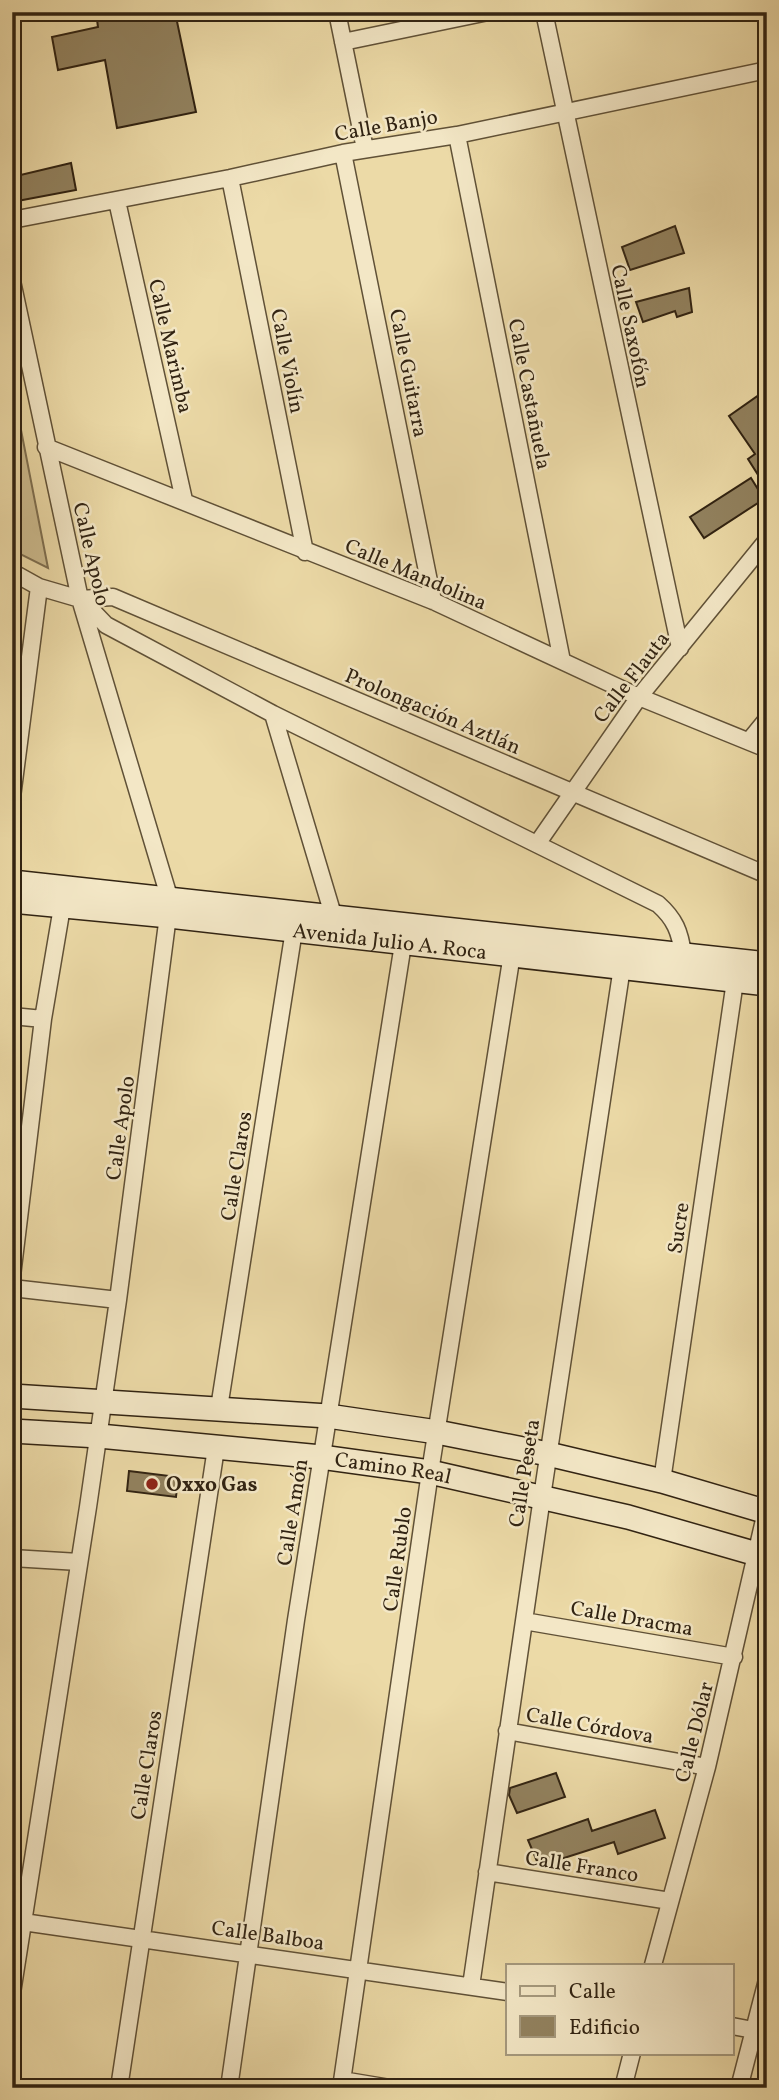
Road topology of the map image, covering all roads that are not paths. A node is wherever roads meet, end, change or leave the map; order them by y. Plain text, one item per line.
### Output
1 (337, 12) edge
2 (488, 12) edge
3 (544, 12) edge
4 (343, 42) junction
5 (767, 70) edge
6 (563, 111) junction
7 (457, 135) junction
8 (365, 149) junction
9 (343, 153) junction
10 (230, 178) junction
11 (117, 201) junction
12 (12, 220) edge
13 (12, 281) edge
14 (46, 447) junction
15 (184, 500) junction
16 (767, 540) edge
17 (305, 552) junction
18 (12, 572) edge
19 (40, 587) junction
20 (80, 598) junction
21 (433, 601) junction
22 (680, 648) junction
23 (562, 662) junction
24 (639, 697) junction
25 (273, 714) junction
26 (767, 719) edge
27 (749, 741) junction
28 (767, 748) edge
29 (571, 793) junction
30 (12, 797) edge
31 (537, 844) junction
32 (767, 875) edge
33 (12, 882) edge
34 (12, 901) edge
35 (62, 907) junction
36 (169, 908) junction
37 (334, 918) junction
38 (294, 930) junction
39 (403, 944) junction
40 (512, 954) junction
41 (683, 954) junction
42 (767, 964) edge
43 (622, 967) junction
44 (735, 981) junction
45 (767, 984) edge
46 (12, 1016) edge
47 (43, 1019) junction
48 (12, 1276) edge
49 (12, 1289) edge
50 (118, 1300) junction
51 (12, 1396) edge
52 (102, 1402) junction
53 (219, 1408) junction
54 (328, 1416) junction
55 (12, 1430) edge
56 (437, 1432) junction
57 (99, 1436) junction
58 (216, 1448) junction
59 (548, 1454) junction
60 (321, 1457) junction
61 (430, 1472) junction
62 (663, 1481) junction
63 (541, 1497) junction
64 (766, 1510) edge
65 (762, 1555) edge
66 (12, 1558) edge
67 (79, 1562) junction
68 (524, 1621) junction
69 (734, 1657) junction
70 (507, 1731) junction
71 (707, 1767) junction
72 (487, 1872) junction
73 (670, 1901) junction
74 (23, 1922) junction
75 (140, 1938) junction
76 (250, 1953) junction
77 (653, 1964) edge
78 (359, 1969) junction
79 (767, 1980) edge
80 (471, 1986) junction
81 (506, 1992) edge
82 (12, 1993) edge
83 (734, 2026) edge
84 (753, 2030) junction
85 (632, 2054) edge
86 (342, 2084) edge
87 (119, 2088) edge
88 (229, 2088) edge
89 (390, 2088) edge
90 (624, 2088) edge
91 (739, 2088) edge

1 - 4 street
2 - 4 street
3 - 6 street, Calle Saxofón
4 - 8 street
5 - 6 street, Calle Banjo
6 - 7 street, Calle Banjo
6 - 22 street, Calle Saxofón
7 - 8 street, Calle Banjo
7 - 23 street, Calle Castañuela
8 - 9 street, Calle Banjo
9 - 10 street, Calle Banjo
9 - 21 street, Calle Guitarra
10 - 11 street, Calle Banjo
10 - 17 street, Calle Violín
11 - 12 street, Calle Banjo
11 - 15 street, Calle Marimba
13 - 14 street, Calle Apolo
14 - 15 street, Calle Mandolina
14 - 20 street, Calle Apolo
15 - 17 street, Calle Mandolina
16 - 22 street, Calle Flauta
17 - 21 street, Calle Mandolina
18 - 19 street, Prolongación Aztlán
19 - 20 street, Prolongación Aztlán
19 - 30 street
20 - 25 street
20 - 29 street, Prolongación Aztlán
20 - 36 street, Calle Apolo
21 - 23 street, Calle Mandolina
22 - 24 street, Calle Flauta
23 - 24 street, Calle Mandolina
24 - 27 street, Calle Mandolina
24 - 29 street, Calle Flauta
25 - 31 street
25 - 37 street
26 - 27 street
27 - 28 street, Calle Mandolina
29 - 31 street, Calle Flauta
29 - 32 street, Prolongación Aztlán
31 - 41 street
33 - 36 street, Avenida Julio A. Roca
34 - 35 street, Avenida Julio A. Roca
35 - 36 street, Avenida Julio A. Roca
35 - 47 street
36 - 37 street, Avenida Julio A. Roca
36 - 38 street, Avenida Julio A. Roca
36 - 50 street, Calle Apolo
37 - 41 street, Avenida Julio A. Roca
38 - 39 street, Avenida Julio A. Roca
38 - 53 street, Calle Claros
39 - 40 street, Avenida Julio A. Roca
39 - 54 street, Calle Amón
40 - 43 street, Avenida Julio A. Roca
40 - 56 street, Calle Rublo
41 - 42 street, Avenida Julio A. Roca
43 - 44 street, Avenida Julio A. Roca
43 - 59 street, Calle Peseta
44 - 45 street, Avenida Julio A. Roca
44 - 62 street, Sucre
46 - 47 street
47 - 48 street
49 - 50 street
50 - 52 street, Calle Apolo
51 - 52 street, Camino Real
52 - 53 street, Camino Real
52 - 57 street, Calle Apolo
53 - 54 street, Camino Real
54 - 56 street, Camino Real
54 - 60 street, Calle Amón
55 - 57 street, Camino Real
56 - 59 street, Camino Real
56 - 61 street, Calle Rublo
57 - 58 street, Camino Real
57 - 67 street, Calle Apolo
58 - 60 street, Camino Real
58 - 75 street, Calle Claros
59 - 62 street, Camino Real
59 - 63 street, Calle Peseta
60 - 61 street, Camino Real
60 - 76 street, Calle Amón
61 - 63 street, Camino Real
61 - 78 street, Calle Rublo
62 - 64 street, Camino Real
63 - 65 street, Camino Real
63 - 68 street, Calle Peseta
64 - 65 street, Calle Dólar
65 - 69 street, Calle Dólar
66 - 67 street
67 - 74 street, Calle Apolo
68 - 69 street, Calle Dracma
68 - 70 street, Calle Peseta
69 - 71 street, Calle Dólar
70 - 71 street, Calle Córdova
70 - 72 street, Calle Peseta
71 - 73 street, Calle Dólar
72 - 73 street, Calle Franco
72 - 80 street, Calle Peseta
73 - 77 street, Calle Dólar
74 - 75 street, Calle Balboa
74 - 82 street, Calle Apolo
75 - 76 street, Calle Balboa
75 - 87 street, Calle Claros
76 - 78 street, Calle Balboa
76 - 88 street, Calle Amón
78 - 80 street, Calle Balboa
78 - 86 street, Calle Rublo
79 - 84 street
80 - 81 street, Calle Balboa
83 - 84 street
84 - 91 street
85 - 90 street
86 - 89 street

